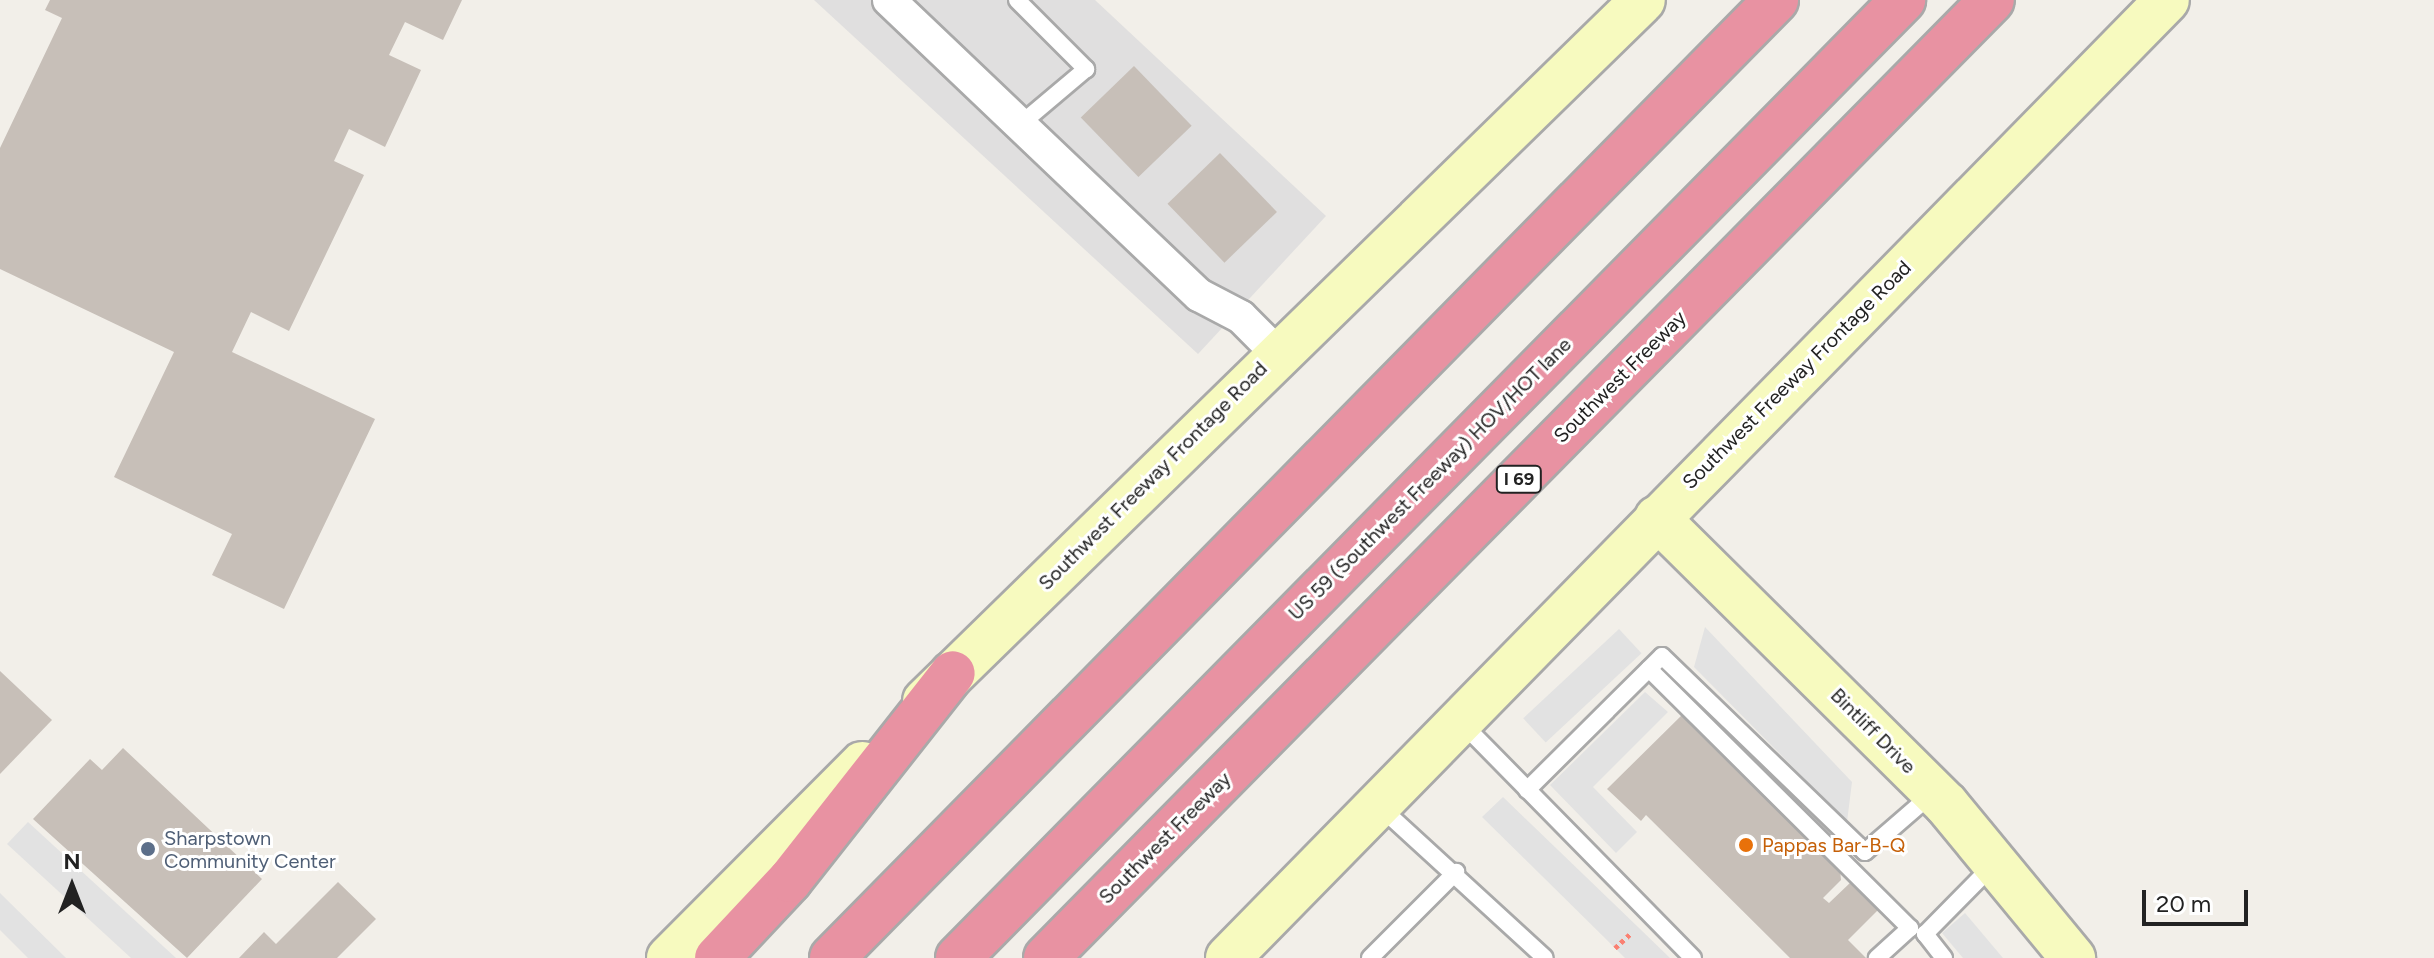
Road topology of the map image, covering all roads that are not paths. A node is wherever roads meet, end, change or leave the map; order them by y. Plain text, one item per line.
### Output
1 (889, 0) edge
2 (1017, 0) edge
3 (1643, 0) edge
4 (1776, 0) edge
5 (1903, 0) edge
6 (1992, 0) edge
7 (2167, 0) edge
8 (1023, 122) junction
9 (1277, 353) junction
10 (1657, 518) junction
11 (1649, 669) junction
12 (953, 673) junction
13 (1460, 721) junction
14 (1527, 790) junction
15 (1934, 792) junction
16 (1378, 805) junction
17 (1992, 866) junction
18 (1456, 872) junction
19 (669, 958) edge
20 (717, 958) edge
21 (832, 958) edge
22 (958, 958) edge
23 (1046, 958) edge
24 (1228, 958) edge
25 (1370, 958) edge
26 (1545, 958) edge
27 (1693, 958) edge
28 (1877, 958) edge
29 (1944, 958) edge
30 (2073, 958) edge

1 - 8 street
2 - 8 lane
3 - 9 main road, Southwest Freeway Frontage Road
4 - 21 highway
5 - 22 highway, US 59 (Southwest Freeway) HOV/HOT lane
6 - 23 highway, Southwest Freeway / I 69
7 - 10 main road, Southwest Freeway Frontage Road
8 - 9 street
9 - 12 main road, Southwest Freeway Frontage Road
10 - 13 main road, Southwest Freeway Frontage Road
10 - 15 main road, Bintliff Drive
11 - 14 lane
11 - 15 lane
11 - 28 lane
12 - 19 main road, Southwest Freeway Frontage Road
12 - 20 highway
13 - 14 lane
13 - 16 main road, Southwest Freeway Frontage Road
14 - 27 lane
15 - 17 main road, Bintliff Drive
16 - 18 lane
16 - 24 main road, Southwest Freeway Frontage Road
17 - 29 lane
17 - 30 main road, Bintliff Drive
18 - 25 lane
18 - 26 lane

